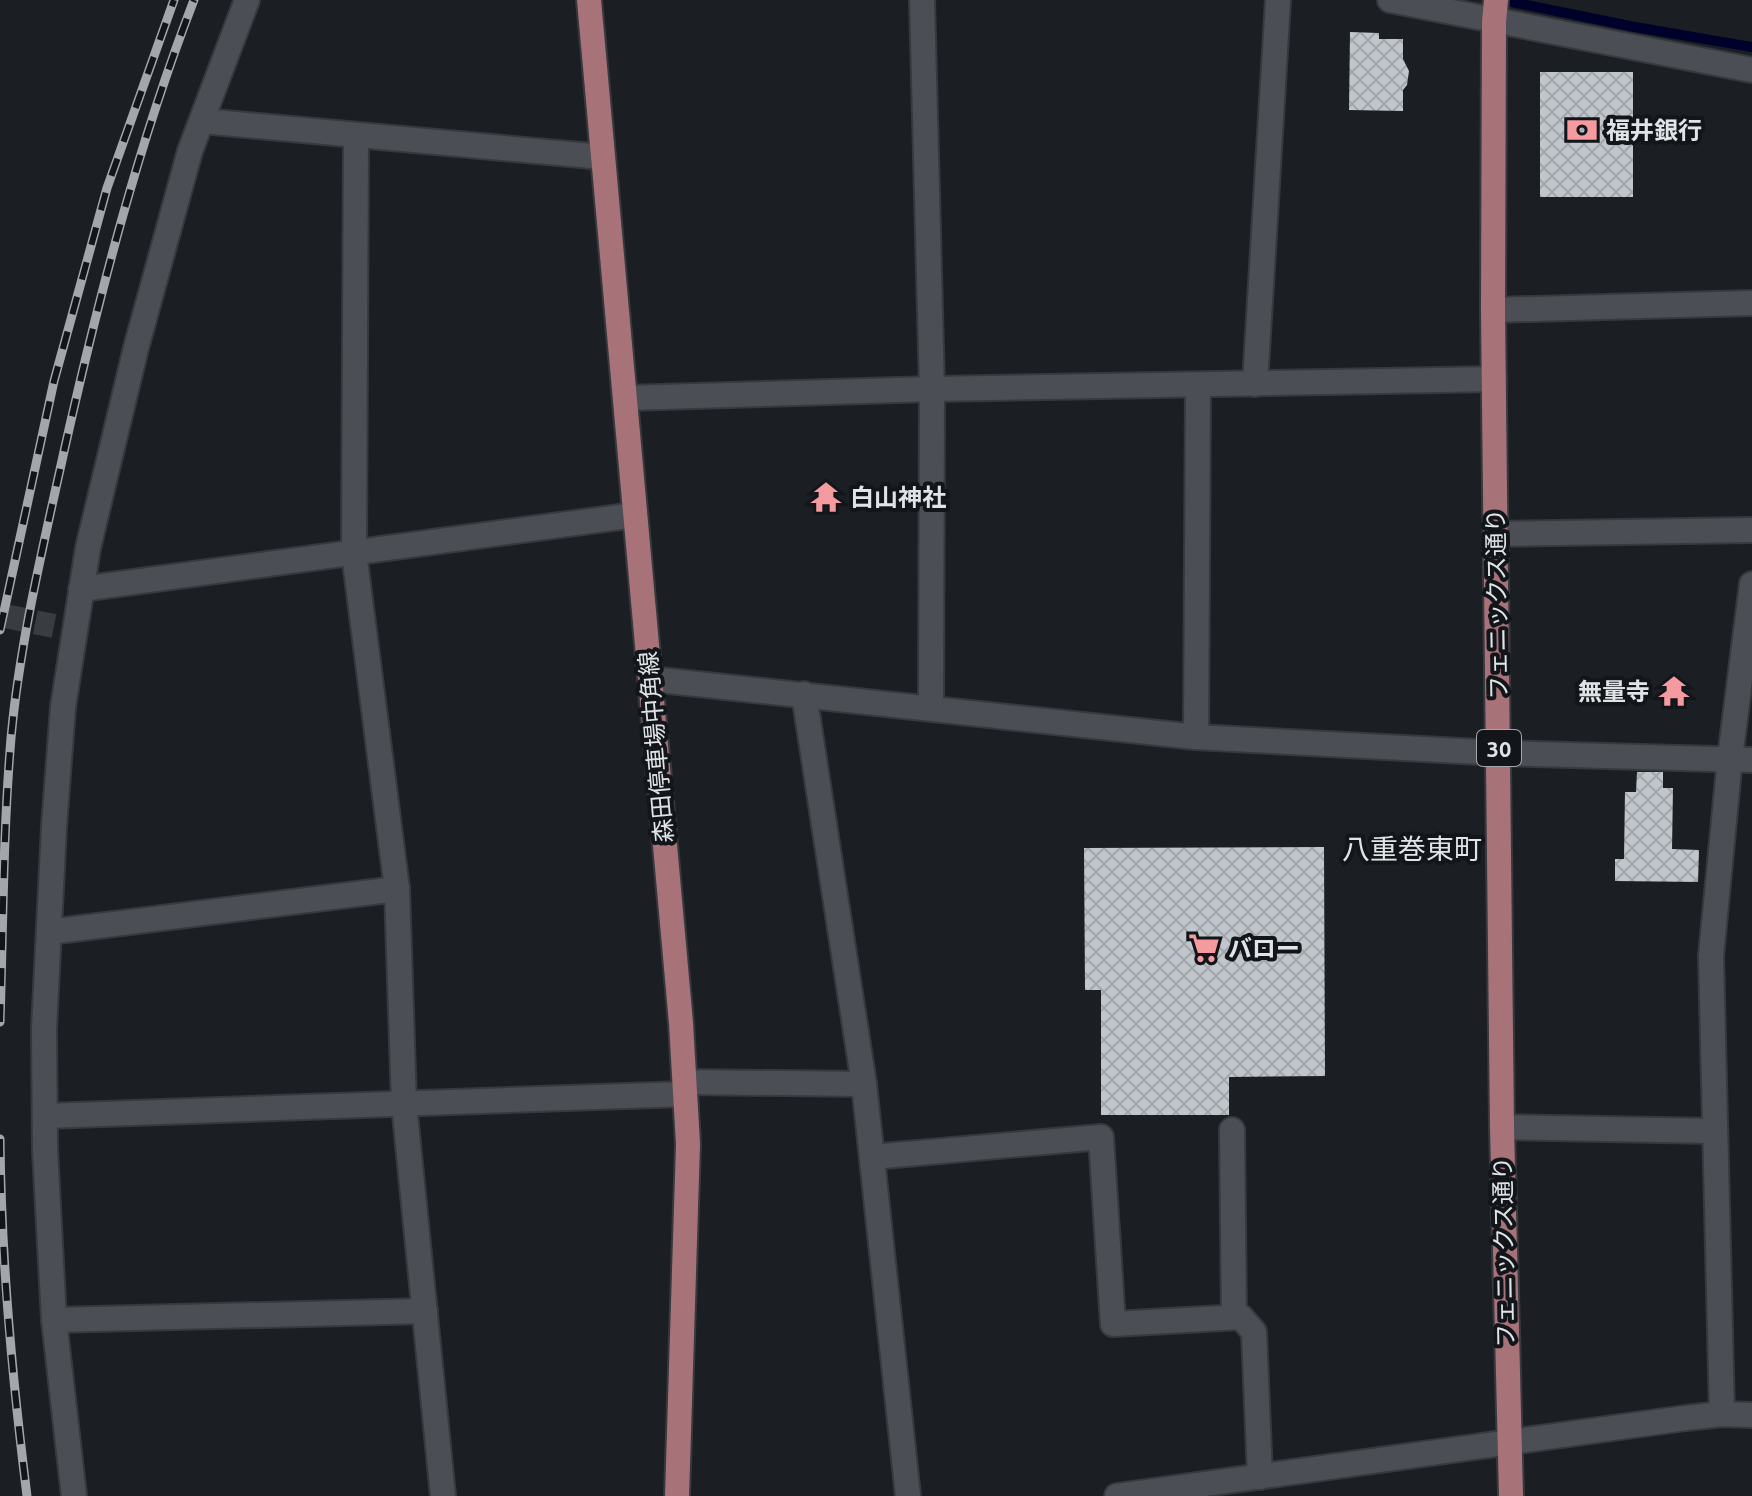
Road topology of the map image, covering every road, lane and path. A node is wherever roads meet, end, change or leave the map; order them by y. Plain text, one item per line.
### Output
1 (247, 0) edge
2 (589, 0) edge
3 (922, 0) edge
4 (1278, 0) edge
5 (1390, 0) edge
6 (1495, 11) edge
7 (1752, 70) edge
8 (202, 121) junction
9 (356, 135) junction
10 (603, 157) junction
11 (1752, 303) edge
12 (1493, 310) junction
13 (1494, 379) junction
14 (1255, 384) junction
15 (1198, 385) junction
16 (932, 389) junction
17 (625, 398) junction
18 (635, 515) junction
19 (1752, 530) edge
20 (1496, 534) junction
21 (354, 553) junction
22 (1752, 584) edge
23 (81, 589) junction
24 (650, 679) junction
25 (804, 694) junction
26 (931, 707) junction
27 (1196, 737) junction
28 (1499, 753) junction
29 (1741, 759) edge
30 (397, 889) junction
31 (49, 932) junction
32 (864, 1084) junction
33 (685, 1088) junction
34 (404, 1104) junction
35 (45, 1116) junction
36 (1502, 1127) junction
37 (1232, 1130) dead end
38 (1715, 1131) junction
39 (872, 1157) junction
40 (425, 1311) junction
41 (1234, 1317) junction
42 (54, 1320) junction
43 (1722, 1414) junction
44 (1752, 1415) edge
45 (1508, 1443) junction
46 (1260, 1477) junction
47 (74, 1496) edge
48 (443, 1496) edge
49 (677, 1496) edge
50 (908, 1496) edge
51 (1117, 1496) edge
52 (1511, 1496) edge

1 - 8 street
2 - 10 main road, 森田停車場中角線
3 - 16 street
4 - 14 street
5 - 6 street
6 - 7 street
6 - 12 main road, フェニックス通り / 30
8 - 9 street
8 - 23 street
9 - 10 street
9 - 21 street
10 - 17 main road, 森田停車場中角線
11 - 12 street
12 - 13 main road, フェニックス通り / 30
13 - 14 street
13 - 20 main road, フェニックス通り / 30
14 - 15 street
15 - 16 street
15 - 27 street
16 - 17 street
16 - 26 street
17 - 18 main road, 森田停車場中角線
18 - 21 street
18 - 24 main road, 森田停車場中角線
19 - 20 street
20 - 28 main road, フェニックス通り / 30
21 - 23 street
21 - 30 street
22 - 29 street
23 - 31 street
24 - 25 street
24 - 33 main road, 森田停車場中角線
25 - 26 street
25 - 32 street
26 - 27 street
27 - 28 street
28 - 29 street
28 - 36 main road, フェニックス通り / 30
29 - 38 street
30 - 31 street
30 - 34 street
31 - 35 street
32 - 33 street
32 - 39 street
33 - 34 street
33 - 49 main road, 森田停車場中角線
34 - 35 street
34 - 40 street
35 - 42 street
36 - 38 street
36 - 45 main road, フェニックス通り / 30
37 - 41 street
38 - 43 street
39 - 41 street
39 - 50 street
40 - 42 street
40 - 48 street
41 - 46 street
42 - 47 street
43 - 44 street
43 - 45 street
45 - 46 street
45 - 52 main road, フェニックス通り / 30
46 - 51 street

